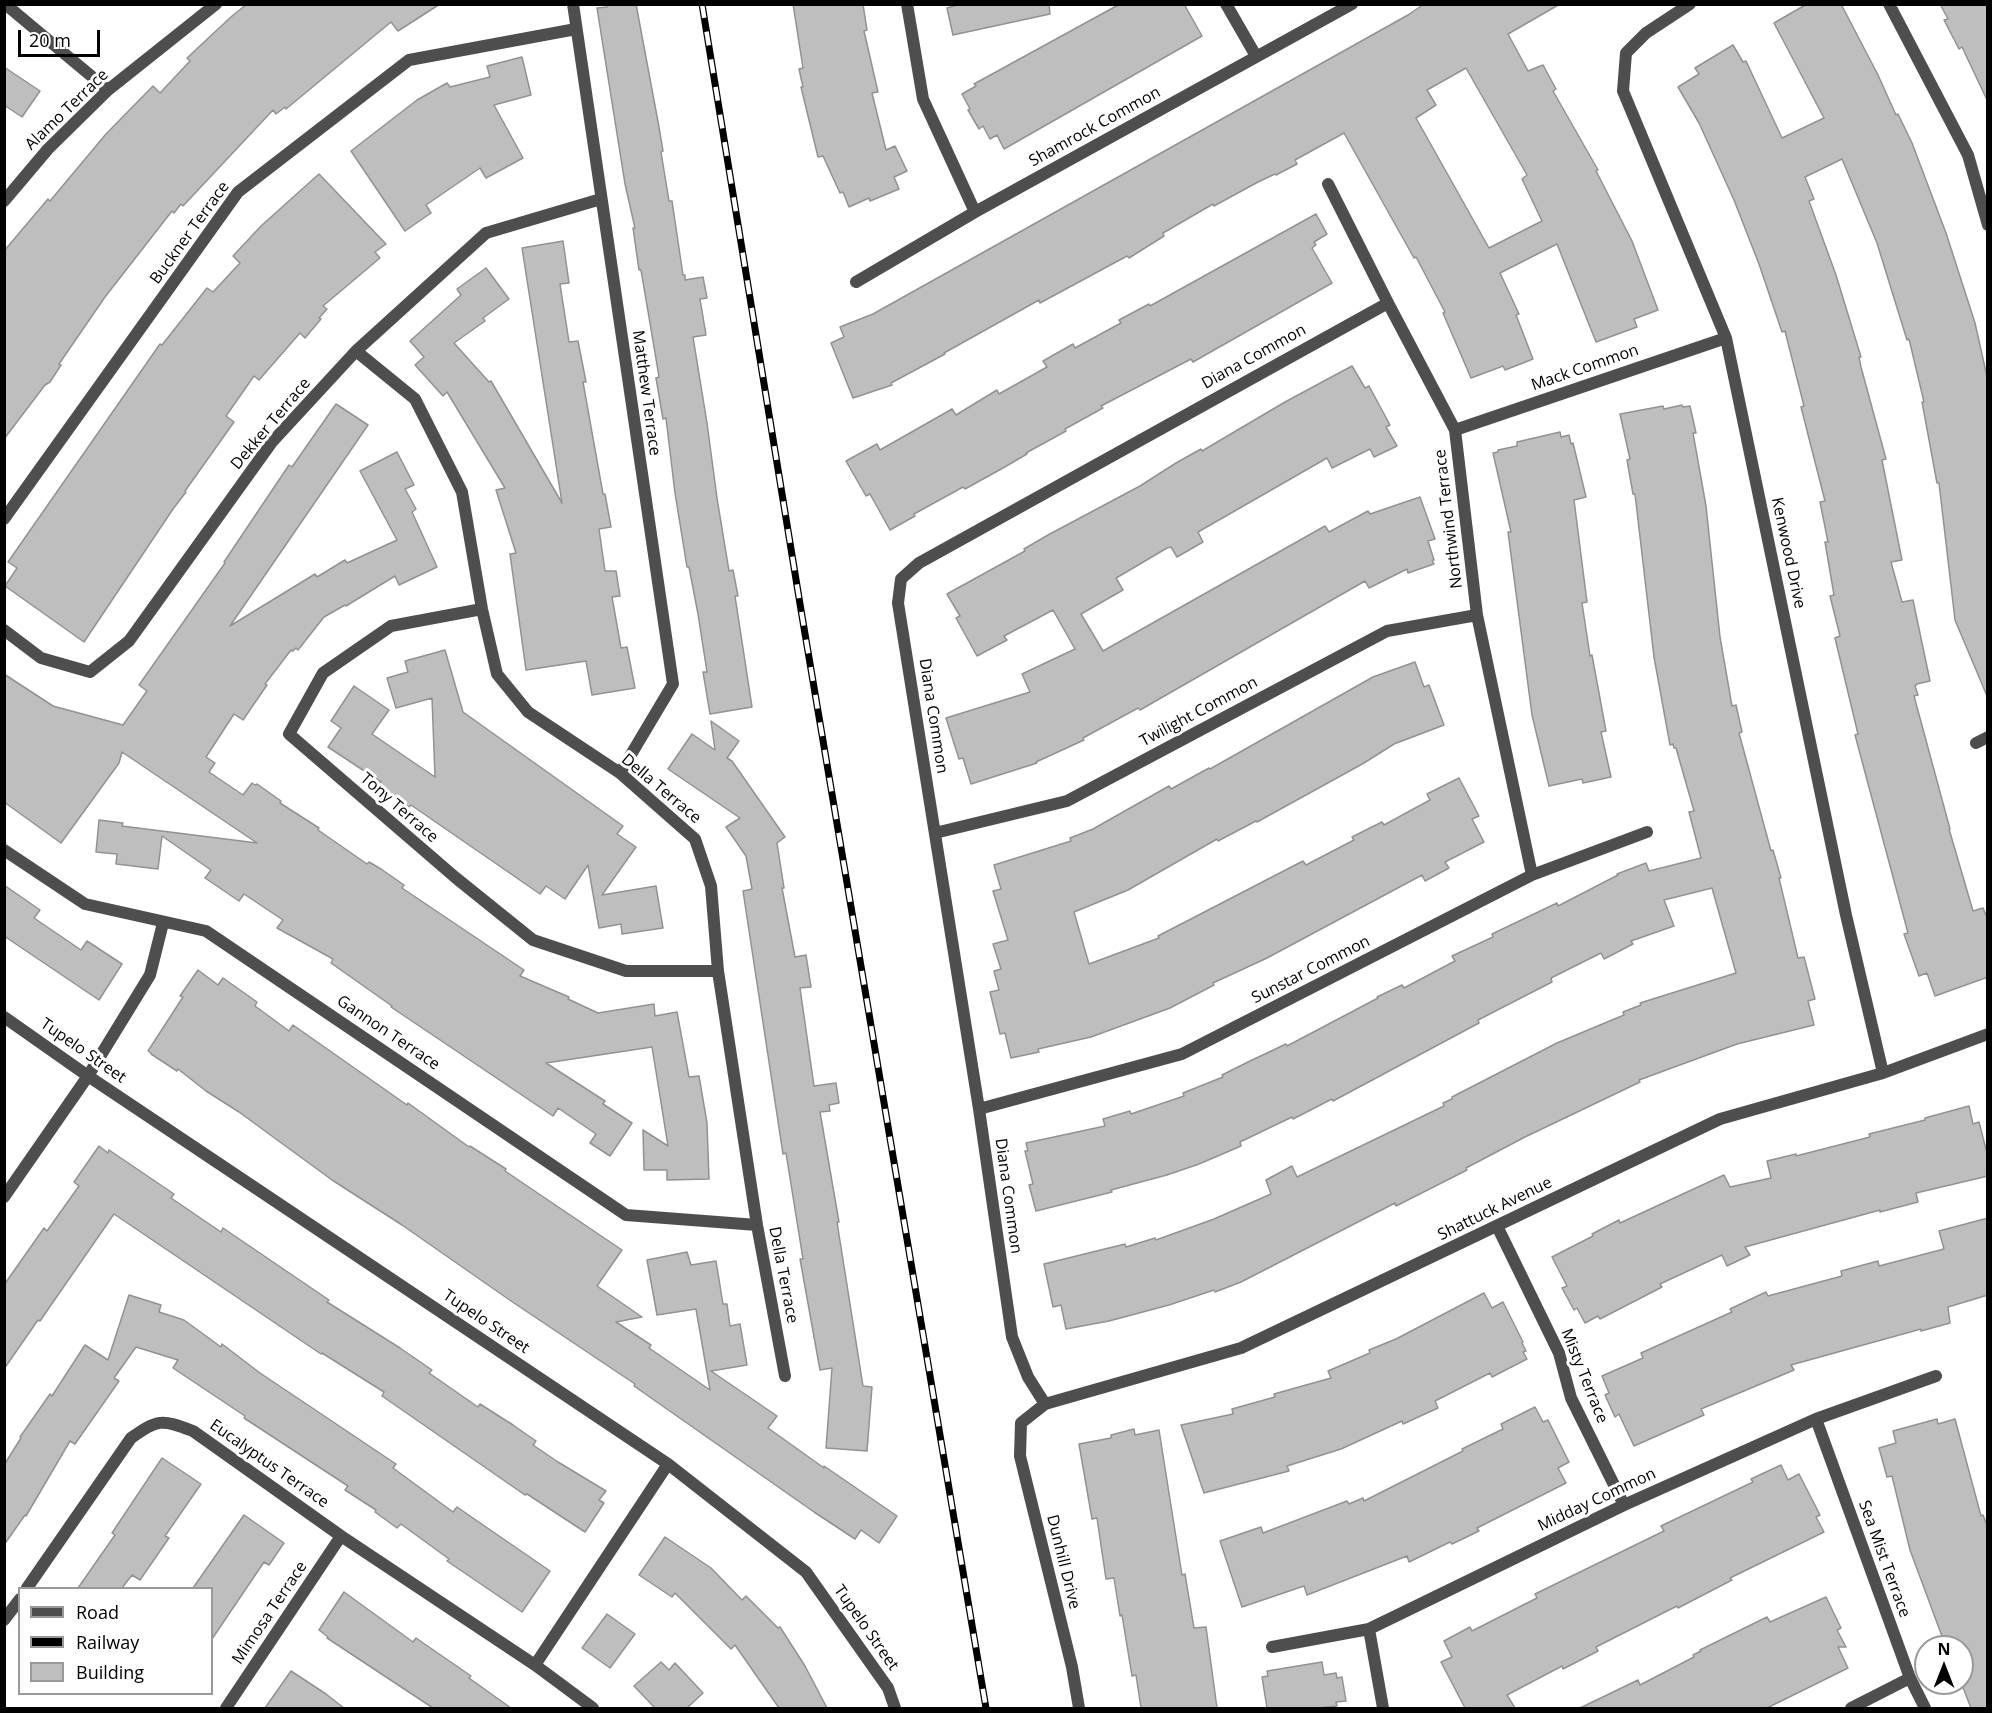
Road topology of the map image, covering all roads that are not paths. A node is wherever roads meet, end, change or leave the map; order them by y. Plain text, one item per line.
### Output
1 (5, 4) edge
2 (216, 4) edge
3 (573, 4) edge
4 (907, 4) edge
5 (1226, 4) edge
6 (1352, 4) edge
7 (1690, 4) edge
8 (1889, 4) edge
9 (576, 29) junction
10 (1256, 56) junction
11 (108, 90) junction
12 (1328, 184) dead end
13 (601, 200) junction
14 (4, 201) edge
15 (975, 212) junction
16 (1988, 225) edge
17 (856, 282) dead end
18 (1388, 303) junction
19 (1726, 338) junction
20 (356, 351) junction
21 (1455, 430) junction
22 (4, 519) edge
23 (483, 609) junction
24 (1477, 615) junction
25 (4, 630) edge
26 (620, 773) junction
27 (1647, 832) dead end
28 (935, 833) junction
29 (4, 850) edge
30 (1533, 875) junction
31 (163, 922) junction
32 (717, 971) junction
33 (4, 1017) edge
34 (1988, 1034) edge
35 (1883, 1073) junction
36 (88, 1076) junction
37 (979, 1109) junction
38 (4, 1197) edge
39 (757, 1225) junction
40 (1497, 1226) junction
41 (785, 1376) dead end
42 (1936, 1376) dead end
43 (1045, 1404) junction
44 (1816, 1419) junction
45 (1021, 1423) joint
46 (668, 1464) junction
47 (1624, 1505) junction
48 (342, 1536) junction
49 (28, 1587) edge
50 (18, 1602) edge
51 (4, 1620) edge
52 (1369, 1629) junction
53 (1272, 1647) dead end
54 (535, 1665) junction
55 (1910, 1678) junction
56 (226, 1708) edge
57 (592, 1708) edge
58 (895, 1708) edge
59 (1079, 1708) edge
60 (1383, 1708) edge
61 (1851, 1708) edge
62 (1924, 1708) edge

1 - 11 street
2 - 11 street, Alamo Terrace
3 - 9 street, Matthew Terrace
4 - 15 street
5 - 10 street
6 - 10 street, Shamrock Common
7 - 19 street, Kenwood Drive
8 - 16 street
9 - 13 street, Matthew Terrace
9 - 22 street, Buckner Terrace
10 - 15 street, Shamrock Common
11 - 14 street, Alamo Terrace
12 - 18 street, Northwind Terrace
13 - 20 street, Dekker Terrace
13 - 26 street, Matthew Terrace
15 - 17 street, Shamrock Common
18 - 21 street, Northwind Terrace
18 - 28 street, Diana Common
19 - 21 street, Mack Common
19 - 35 street, Kenwood Drive
20 - 23 street, Della Terrace
20 - 25 street, Dekker Terrace
21 - 24 street, Northwind Terrace
23 - 26 street, Della Terrace
23 - 32 street, Tony Terrace
24 - 28 street, Twilight Common
24 - 30 street, Northwind Terrace
26 - 32 street, Della Terrace
27 - 30 street, Sunstar Common
28 - 37 street, Diana Common
29 - 31 street, Gannon Terrace
30 - 37 street, Sunstar Common
31 - 36 street
31 - 39 street, Gannon Terrace
32 - 39 street, Della Terrace
33 - 36 street, Tupelo Street
34 - 35 street, Shattuck Avenue
35 - 40 street, Shattuck Avenue
36 - 38 street
36 - 46 street, Tupelo Street
37 - 43 street, Diana Common
39 - 41 street, Della Terrace
40 - 43 street, Shattuck Avenue
40 - 47 street, Misty Terrace
42 - 44 street, Midday Common
43 - 45 street, Shattuck Avenue
44 - 47 street, Midday Common
44 - 55 street, Sea Mist Terrace
45 - 59 street, Dunhill Drive
46 - 54 street
46 - 58 street, Tupelo Street
47 - 52 street, Midday Common
48 - 49 street, Eucalyptus Terrace
48 - 54 street, Eucalyptus Terrace
48 - 56 street, Mimosa Terrace
50 - 51 street
52 - 53 street, Midday Common
52 - 60 street
54 - 57 street, Eucalyptus Terrace
55 - 61 street
55 - 62 street, Sea Mist Terrace

